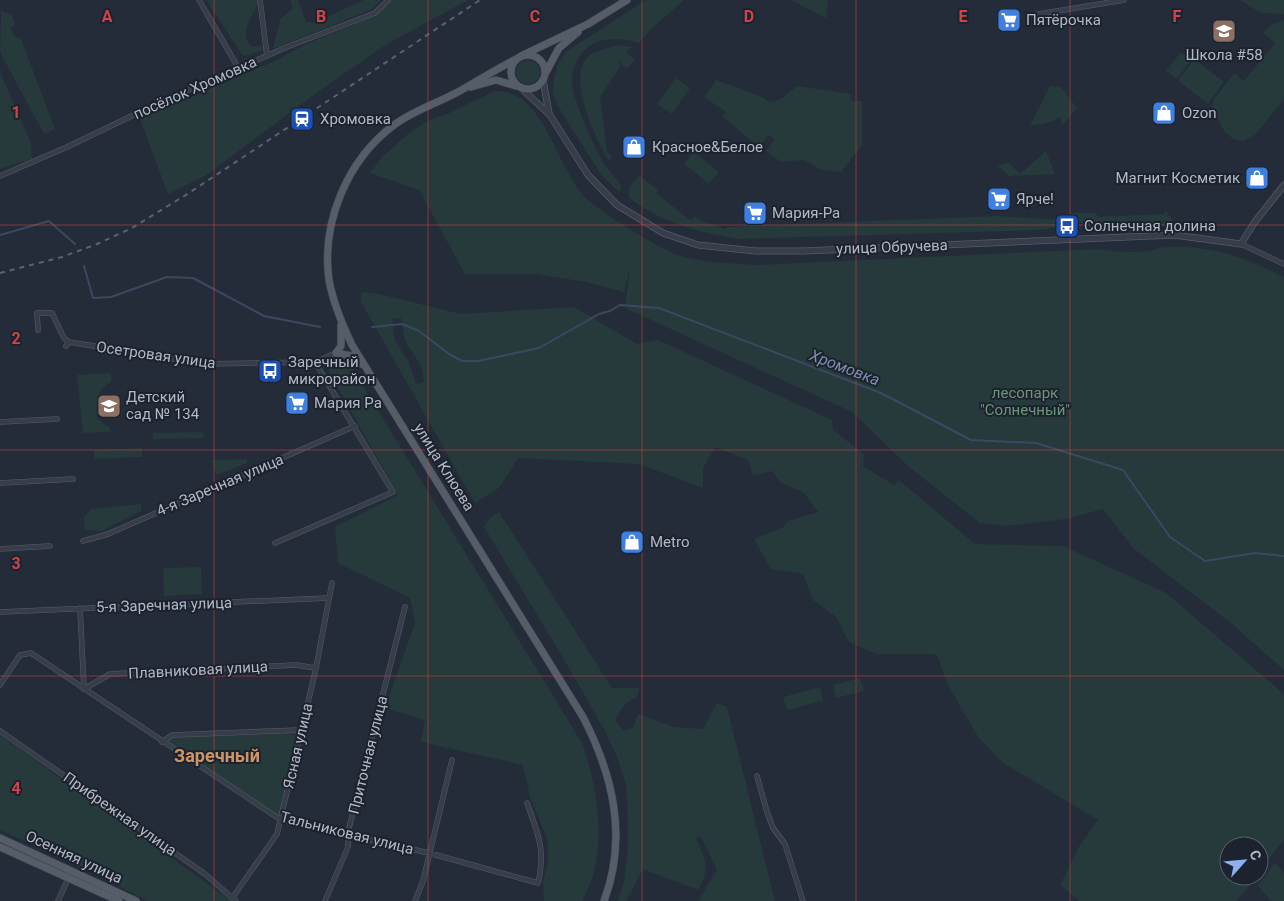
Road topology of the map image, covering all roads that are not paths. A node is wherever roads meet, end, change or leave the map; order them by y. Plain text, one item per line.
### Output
1 (199, 0) edge
2 (260, 0) edge
3 (388, 0) edge
4 (627, 0) edge
5 (1124, 0) edge
6 (1032, 15) dead end
7 (588, 24) junction
8 (267, 56) junction
9 (520, 57) junction
10 (239, 69) junction
11 (544, 77) junction
12 (465, 88) junction
13 (521, 88) junction
14 (550, 115) junction
15 (0, 176) edge
16 (1284, 185) edge
17 (1241, 244) junction
18 (1284, 264) edge
19 (341, 322) junction
20 (38, 330) dead end
21 (336, 353) junction
22 (316, 362) junction
23 (365, 367) junction
24 (57, 418) dead end
25 (0, 422) edge
26 (355, 426) junction
27 (73, 479) dead end
28 (0, 483) edge
29 (83, 541) dead end
30 (275, 543) dead end
31 (50, 546) dead end
32 (0, 549) edge
33 (332, 583) dead end
34 (329, 598) junction
35 (405, 607) dead end
36 (80, 608) junction
37 (0, 612) edge
38 (316, 668) junction
39 (0, 685) edge
40 (84, 689) junction
41 (301, 730) junction
42 (0, 731) edge
43 (162, 742) junction
44 (452, 760) dead end
45 (757, 776) dead end
46 (527, 803) dead end
47 (281, 820) junction
48 (349, 835) junction
49 (0, 838) edge
50 (0, 847) edge
51 (429, 853) junction
52 (69, 877) junction
53 (234, 899) edge
54 (58, 901) edge
55 (118, 901) edge
56 (136, 901) edge
57 (325, 901) edge
58 (415, 901) edge
59 (604, 901) edge
60 (803, 901) edge

1 - 10 street
2 - 8 street
3 - 8 street, посёлок Хромовка
4 - 7 main road, улица Клюева
5 - 6 street
7 - 9 main road, улица Клюева
7 - 11 main road, улица Клюева
8 - 10 street, посёлок Хромовка
9 - 11 main road
9 - 12 main road, улица Клюева
9 - 13 main road
10 - 15 street, посёлок Хромовка
11 - 13 main road
11 - 14 street, улица Обручева
12 - 13 main road, улица Клюева
12 - 19 main road, улица Клюева
13 - 14 street, улица Обручева
14 - 17 street, улица Обручева
16 - 17 street
17 - 18 street, улица Обручева
19 - 21 main road
19 - 23 main road, улица Клюева
20 - 22 street, Осетровая улица
21 - 22 street, Осетровая улица
21 - 23 main road
22 - 26 street
23 - 59 main road, улица Клюева
24 - 25 street
26 - 29 street, 4-я Заречная улица
26 - 30 street
27 - 28 street
31 - 32 street
33 - 34 street, Ясная улица
34 - 36 street, 5-я Заречная улица
34 - 38 street, Ясная улица
35 - 48 street, Приточная улица
36 - 37 street, 5-я Заречная улица
36 - 40 street
38 - 40 street, Плавниковая улица
38 - 41 street, Ясная улица
39 - 40 street, Тальниковая улица
40 - 43 street, Тальниковая улица
41 - 43 street
41 - 47 street, Ясная улица
42 - 53 street, Прибрежная улица
43 - 47 street, Тальниковая улица
44 - 51 street
45 - 60 street
46 - 51 street, Тальниковая улица
47 - 48 street, Тальниковая улица
47 - 53 street, Ясная улица
48 - 51 street, Тальниковая улица
48 - 57 street, Приточная улица
49 - 56 main road, Осенняя улица
50 - 52 main road, Осенняя улица
51 - 58 street
52 - 54 street
52 - 55 main road, Осенняя улица

